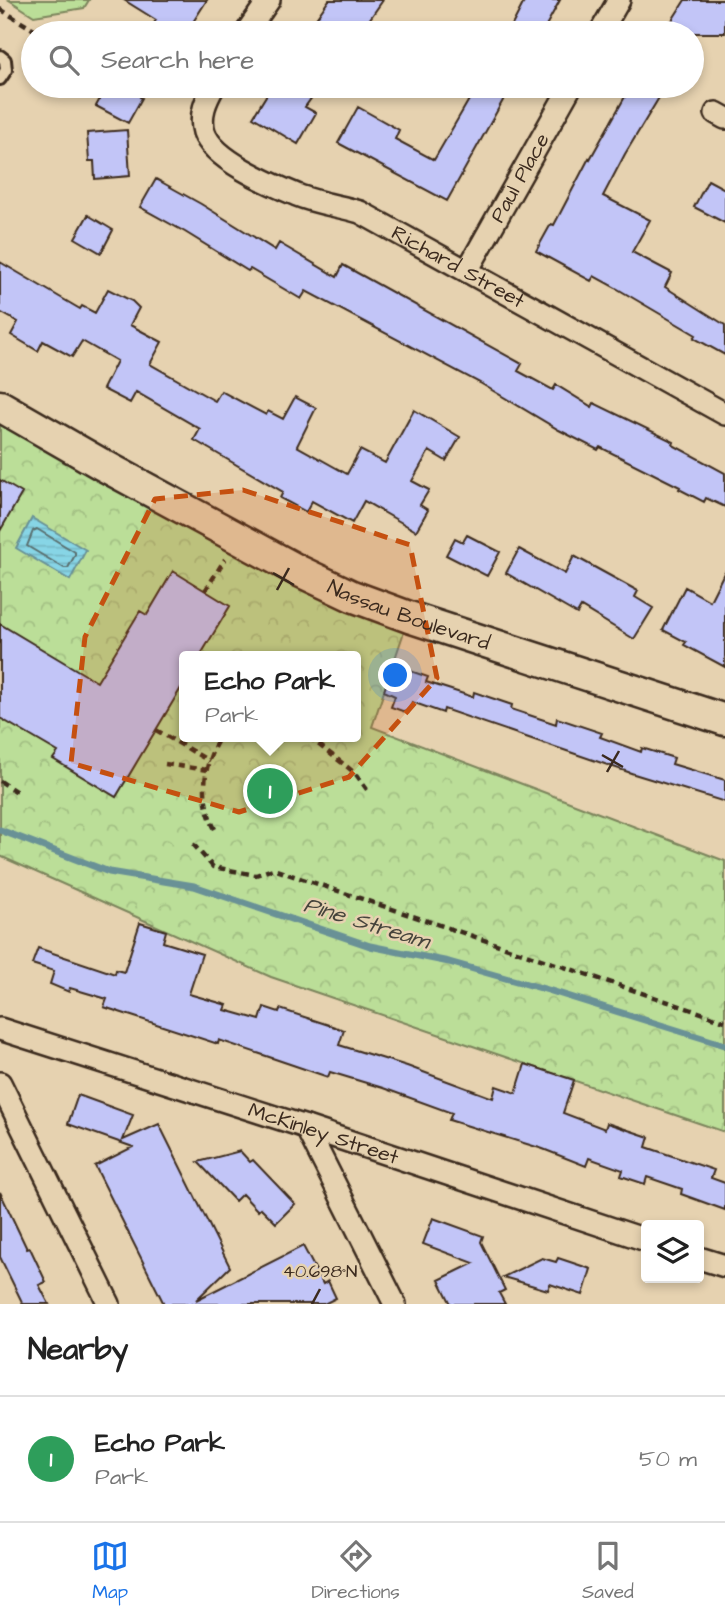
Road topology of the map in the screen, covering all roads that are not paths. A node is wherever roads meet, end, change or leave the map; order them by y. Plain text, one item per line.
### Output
1 (269, 0) edge
2 (619, 0) edge
3 (254, 21) edge
4 (607, 21) edge
5 (0, 56) edge
6 (0, 79) edge
7 (207, 98) edge
8 (563, 98) edge
9 (467, 271) junction
10 (0, 406) edge
11 (725, 414) edge
12 (725, 720) edge
13 (0, 1029) edge
14 (0, 1083) edge
15 (306, 1127) junction
16 (641, 1238) edge
17 (704, 1260) edge
18 (725, 1266) edge
19 (109, 1304) edge
20 (395, 1304) edge

1 - 3 street
2 - 4 street
5 - 6 lane
7 - 9 street, Richard Street
8 - 9 street, Paul Place
9 - 11 street, Richard Street
10 - 12 main road, Nassau Boulevard
13 - 15 street, McKinley Street
14 - 19 street
15 - 16 street, McKinley Street
15 - 20 street
17 - 18 street

